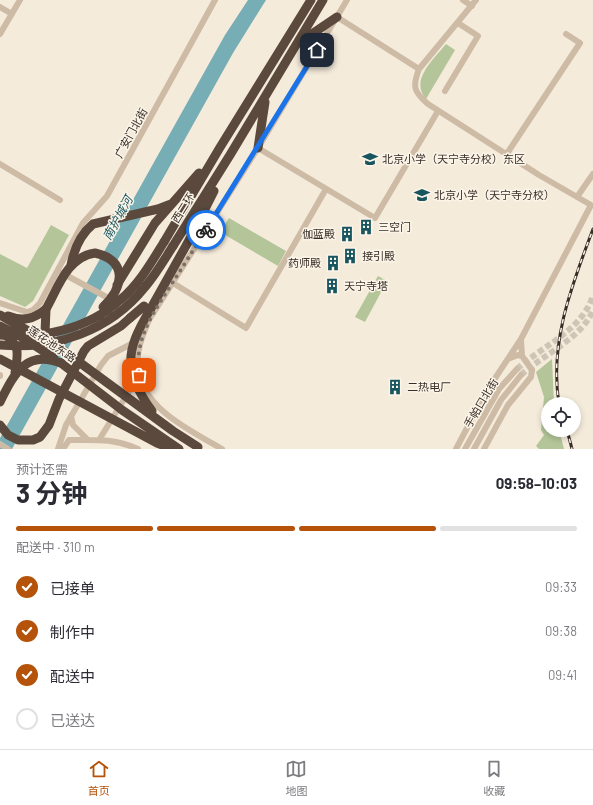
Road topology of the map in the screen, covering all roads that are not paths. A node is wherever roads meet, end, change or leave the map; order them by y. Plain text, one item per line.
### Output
1 (20, 0) edge
2 (215, 0) edge
3 (311, 0) edge
4 (323, 0) edge
5 (347, 0) edge
6 (463, 0) edge
7 (476, 0) edge
8 (472, 6) junction
9 (0, 7) edge
10 (12, 14) junction
11 (337, 17) junction
12 (458, 23) junction
13 (0, 34) edge
14 (566, 34) dead end
15 (298, 44) junction
16 (419, 69) junction
17 (445, 91) dead end
18 (266, 97) junction
19 (438, 111) junction
20 (258, 148) junction
21 (219, 149) junction
22 (506, 154) junction
23 (230, 155) junction
24 (0, 164) edge
25 (593, 174) edge
26 (326, 189) junction
27 (577, 197) junction
28 (60, 200) dead end
29 (172, 204) junction
30 (168, 244) junction
31 (71, 265) junction
32 (57, 271) junction
33 (169, 283) junction
34 (106, 299) junction
35 (0, 303) edge
36 (147, 308) junction
37 (46, 309) junction
38 (0, 314) edge
39 (88, 320) junction
40 (149, 320) junction
41 (0, 326) edge
42 (0, 331) edge
43 (0, 335) edge
44 (141, 338) junction
45 (521, 339) junction
46 (0, 345) edge
47 (121, 350) junction
48 (64, 351) junction
49 (522, 356) junction
50 (0, 359) edge
51 (138, 359) junction
52 (507, 359) junction
53 (61, 363) junction
54 (20, 364) junction
55 (74, 366) junction
56 (516, 369) tunnel mouth
57 (139, 375) junction
58 (521, 375) tunnel mouth
59 (0, 402) edge
60 (71, 416) junction
61 (158, 419) junction
62 (0, 425) edge
63 (88, 440) junction
64 (99, 440) junction
65 (0, 444) edge
66 (200, 448) edge
67 (8, 449) edge
68 (58, 449) edge
69 (63, 449) edge
70 (138, 449) edge
71 (172, 449) edge
72 (179, 449) edge
73 (222, 449) edge
74 (456, 449) edge
75 (465, 449) edge
76 (474, 449) edge
77 (484, 449) edge

1 - 10 street
2 - 32 street, 广安门北街
3 - 21 highway, 西二环
4 - 15 highway, 西二环
5 - 11 street
6 - 8 street
7 - 8 street
8 - 12 street
9 - 10 street
10 - 13 street
11 - 15 highway
11 - 16 street
11 - 20 street
12 - 16 street
12 - 17 street
14 - 22 street
15 - 18 highway, 西二环
16 - 19 street
18 - 20 highway
18 - 23 highway, 西二环
19 - 22 street
19 - 26 street
20 - 26 street
20 - 33 street
21 - 29 highway
21 - 30 highway, 西二环
22 - 27 street
23 - 30 highway, 西二环
23 - 33 highway
24 - 28 street
25 - 27 street
26 - 33 street
27 - 45 street
29 - 31 highway
29 - 34 highway, bridge
30 - 39 highway, 西二环, bridge
30 - 46 highway, 西二环, bridge
31 - 37 highway, bridge
31 - 39 highway, bridge
32 - 34 street
32 - 35 street, 广安门北街
33 - 36 highway
33 - 40 street
34 - 40 street
34 - 55 highway
36 - 55 highway, bridge
36 - 61 highway, bridge
37 - 38 highway
37 - 48 highway, bridge
38 - 48 highway, bridge
39 - 43 highway, 西二环, bridge
40 - 44 street
41 - 53 highway, 莲花池东路, bridge
42 - 54 highway, bridge
44 - 47 street
44 - 51 street
45 - 49 street
45 - 52 street
47 - 51 street
47 - 60 street
48 - 61 highway, 莲花池东路, bridge
49 - 52 street
49 - 77 street, bridge
50 - 71 highway, bridge
51 - 57 street
52 - 74 street
53 - 54 highway
53 - 72 highway, 莲花池东路, bridge
54 - 59 highway
55 - 62 highway
56 - 75 street, 手帕口北街
57 - 64 street
57 - 73 street
58 - 76 street, 手帕口北街
60 - 63 street
60 - 68 street
61 - 66 highway, 莲花池东路, bridge
63 - 64 street
63 - 69 street
64 - 70 street
65 - 67 street

